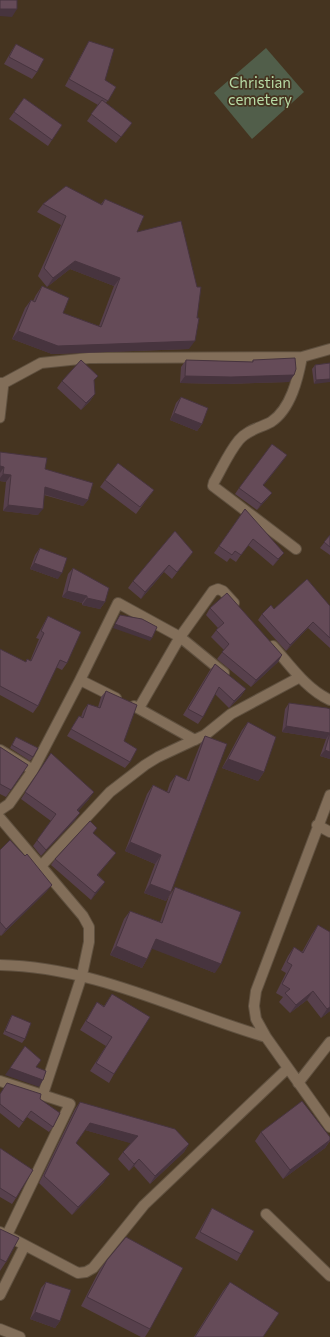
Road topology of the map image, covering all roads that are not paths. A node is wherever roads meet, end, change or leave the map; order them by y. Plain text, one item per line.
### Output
1 (330, 349) edge
2 (302, 357) junction
3 (2, 383) edge
4 (0, 418) edge
5 (296, 549) dead end
6 (243, 613) edge
7 (180, 637) junction
8 (268, 641) edge
9 (300, 676) junction
10 (80, 680) junction
11 (232, 680) edge
12 (330, 700) edge
13 (139, 708) junction
14 (195, 740) junction
15 (0, 750) edge
16 (33, 770) junction
17 (330, 795) edge
18 (0, 810) edge
19 (0, 818) edge
20 (317, 825) junction
21 (330, 832) edge
22 (41, 866) junction
23 (0, 965) edge
24 (82, 975) junction
25 (266, 1037) junction
26 (330, 1042) edge
27 (288, 1068) junction
28 (0, 1081) edge
29 (298, 1083) junction
30 (43, 1094) junction
31 (330, 1127) edge
32 (266, 1214) dead end
33 (3, 1233) edge
34 (25, 1245) junction
35 (330, 1276) edge
36 (0, 1295) edge
37 (0, 1329) edge
38 (20, 1337) edge

1 - 2 street
2 - 3 street
2 - 5 street
3 - 4 lane
6 - 7 street
7 - 10 street
7 - 11 street
7 - 13 street
8 - 9 street
9 - 12 street
9 - 14 street
10 - 13 street
10 - 16 street
13 - 14 street
14 - 22 street
15 - 16 street
16 - 18 street
17 - 20 street
19 - 22 street
20 - 21 street
20 - 25 street
22 - 24 street
23 - 24 street
24 - 25 street
24 - 30 street
25 - 27 street
26 - 29 street
27 - 29 street
27 - 34 street
28 - 30 street
29 - 31 street
30 - 33 street
32 - 35 street
33 - 34 street
34 - 36 street
37 - 38 street

